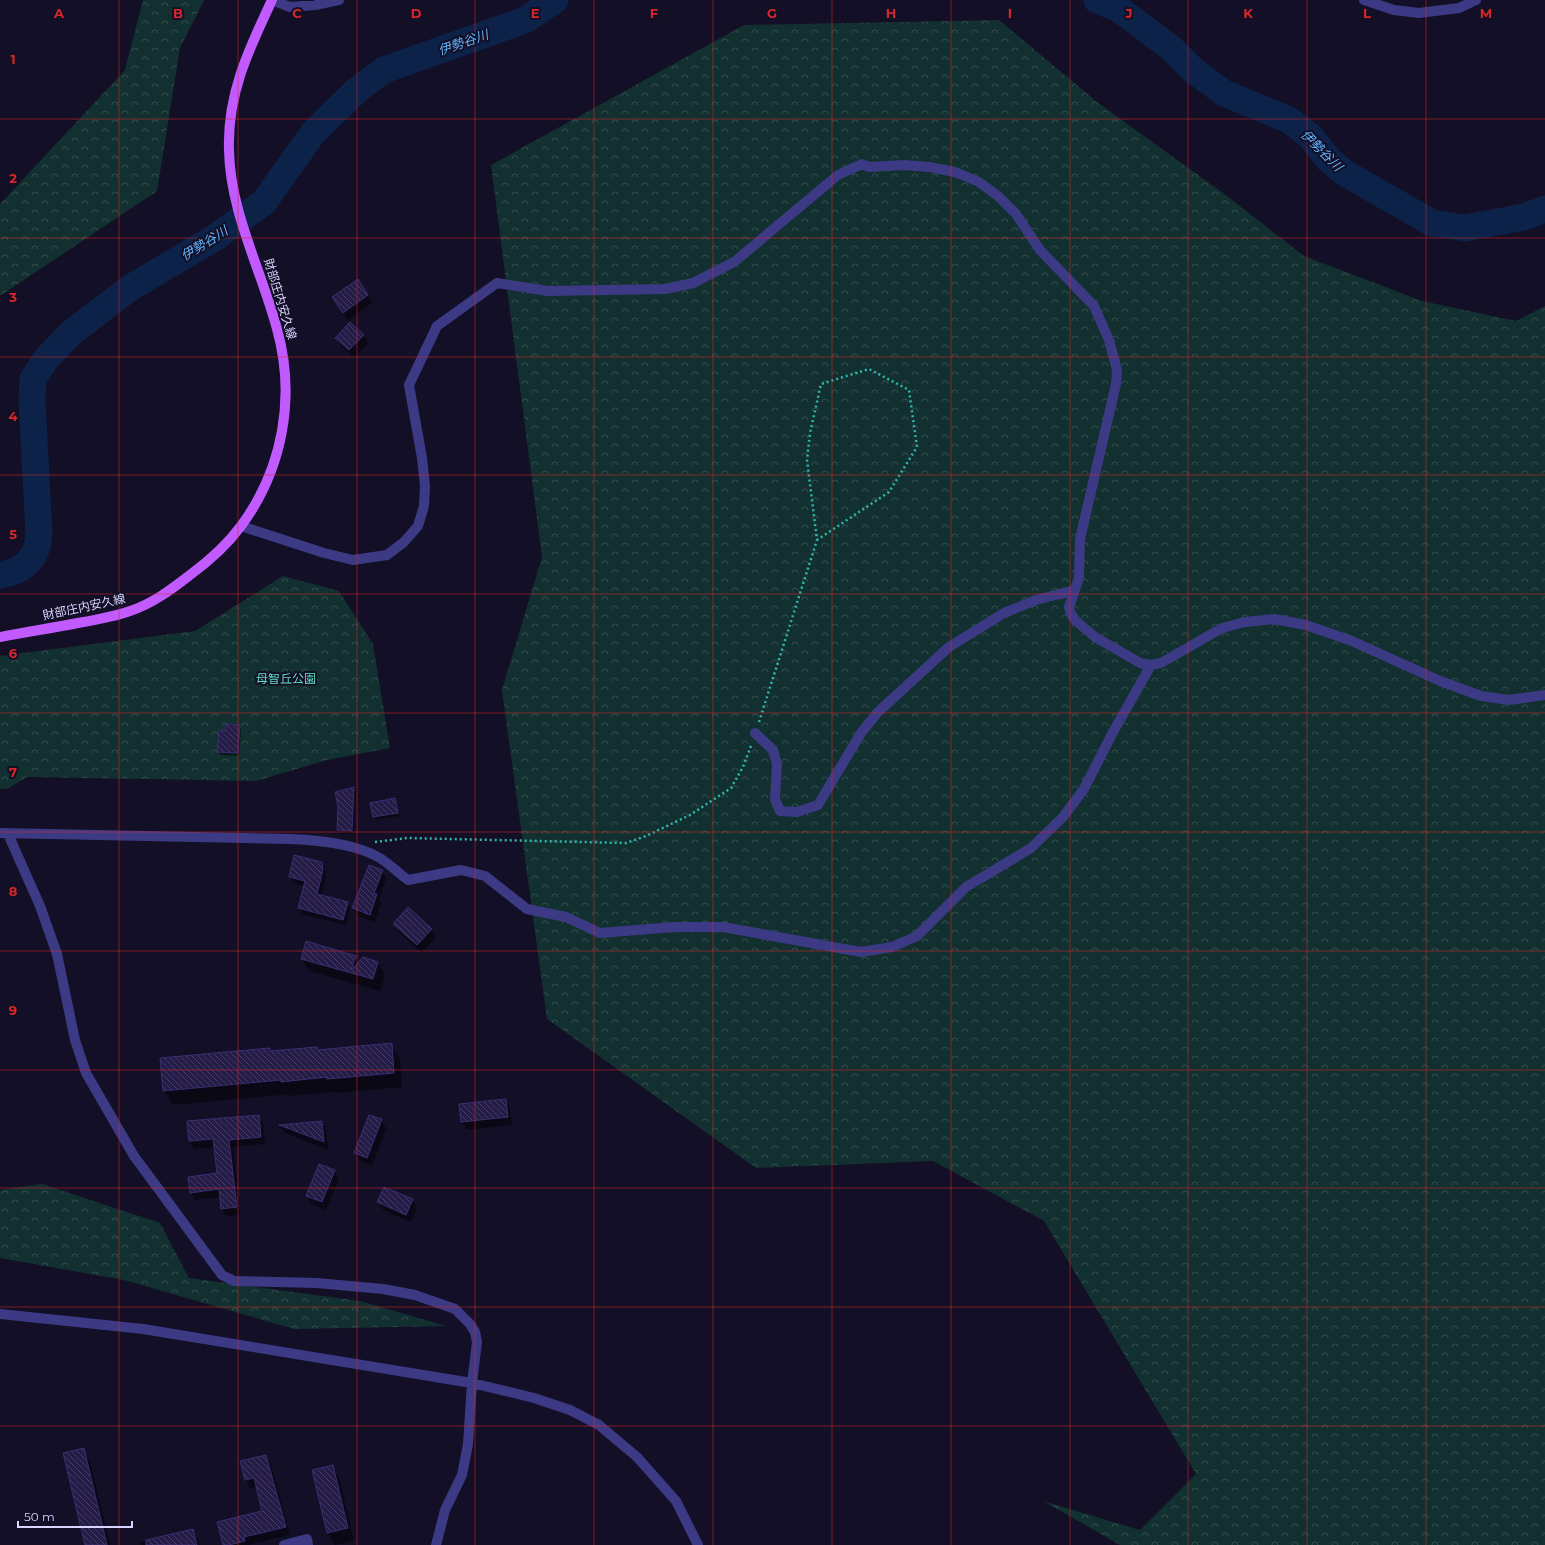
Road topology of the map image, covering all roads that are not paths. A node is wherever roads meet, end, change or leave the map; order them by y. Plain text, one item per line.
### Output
1 (272, 0) edge
2 (339, 0) edge
3 (1364, 0) edge
4 (1476, 0) edge
5 (241, 526) junction
6 (1075, 590) junction
7 (0, 637) edge
8 (1151, 665) junction
9 (1545, 695) edge
10 (755, 733) road end
11 (4, 834) edge
12 (0, 1314) edge
13 (472, 1383) junction
14 (284, 1545) edge
15 (308, 1545) edge
16 (436, 1545) edge
17 (698, 1545) edge

1 - 2 street
1 - 5 main road, 財部庄内安久線
3 - 4 street
5 - 6 street
5 - 7 main road, 財部庄内安久線
6 - 8 street
6 - 10 street
8 - 9 street
8 - 11 street
11 - 13 street
12 - 13 street
13 - 16 street
13 - 17 street
14 - 15 street

